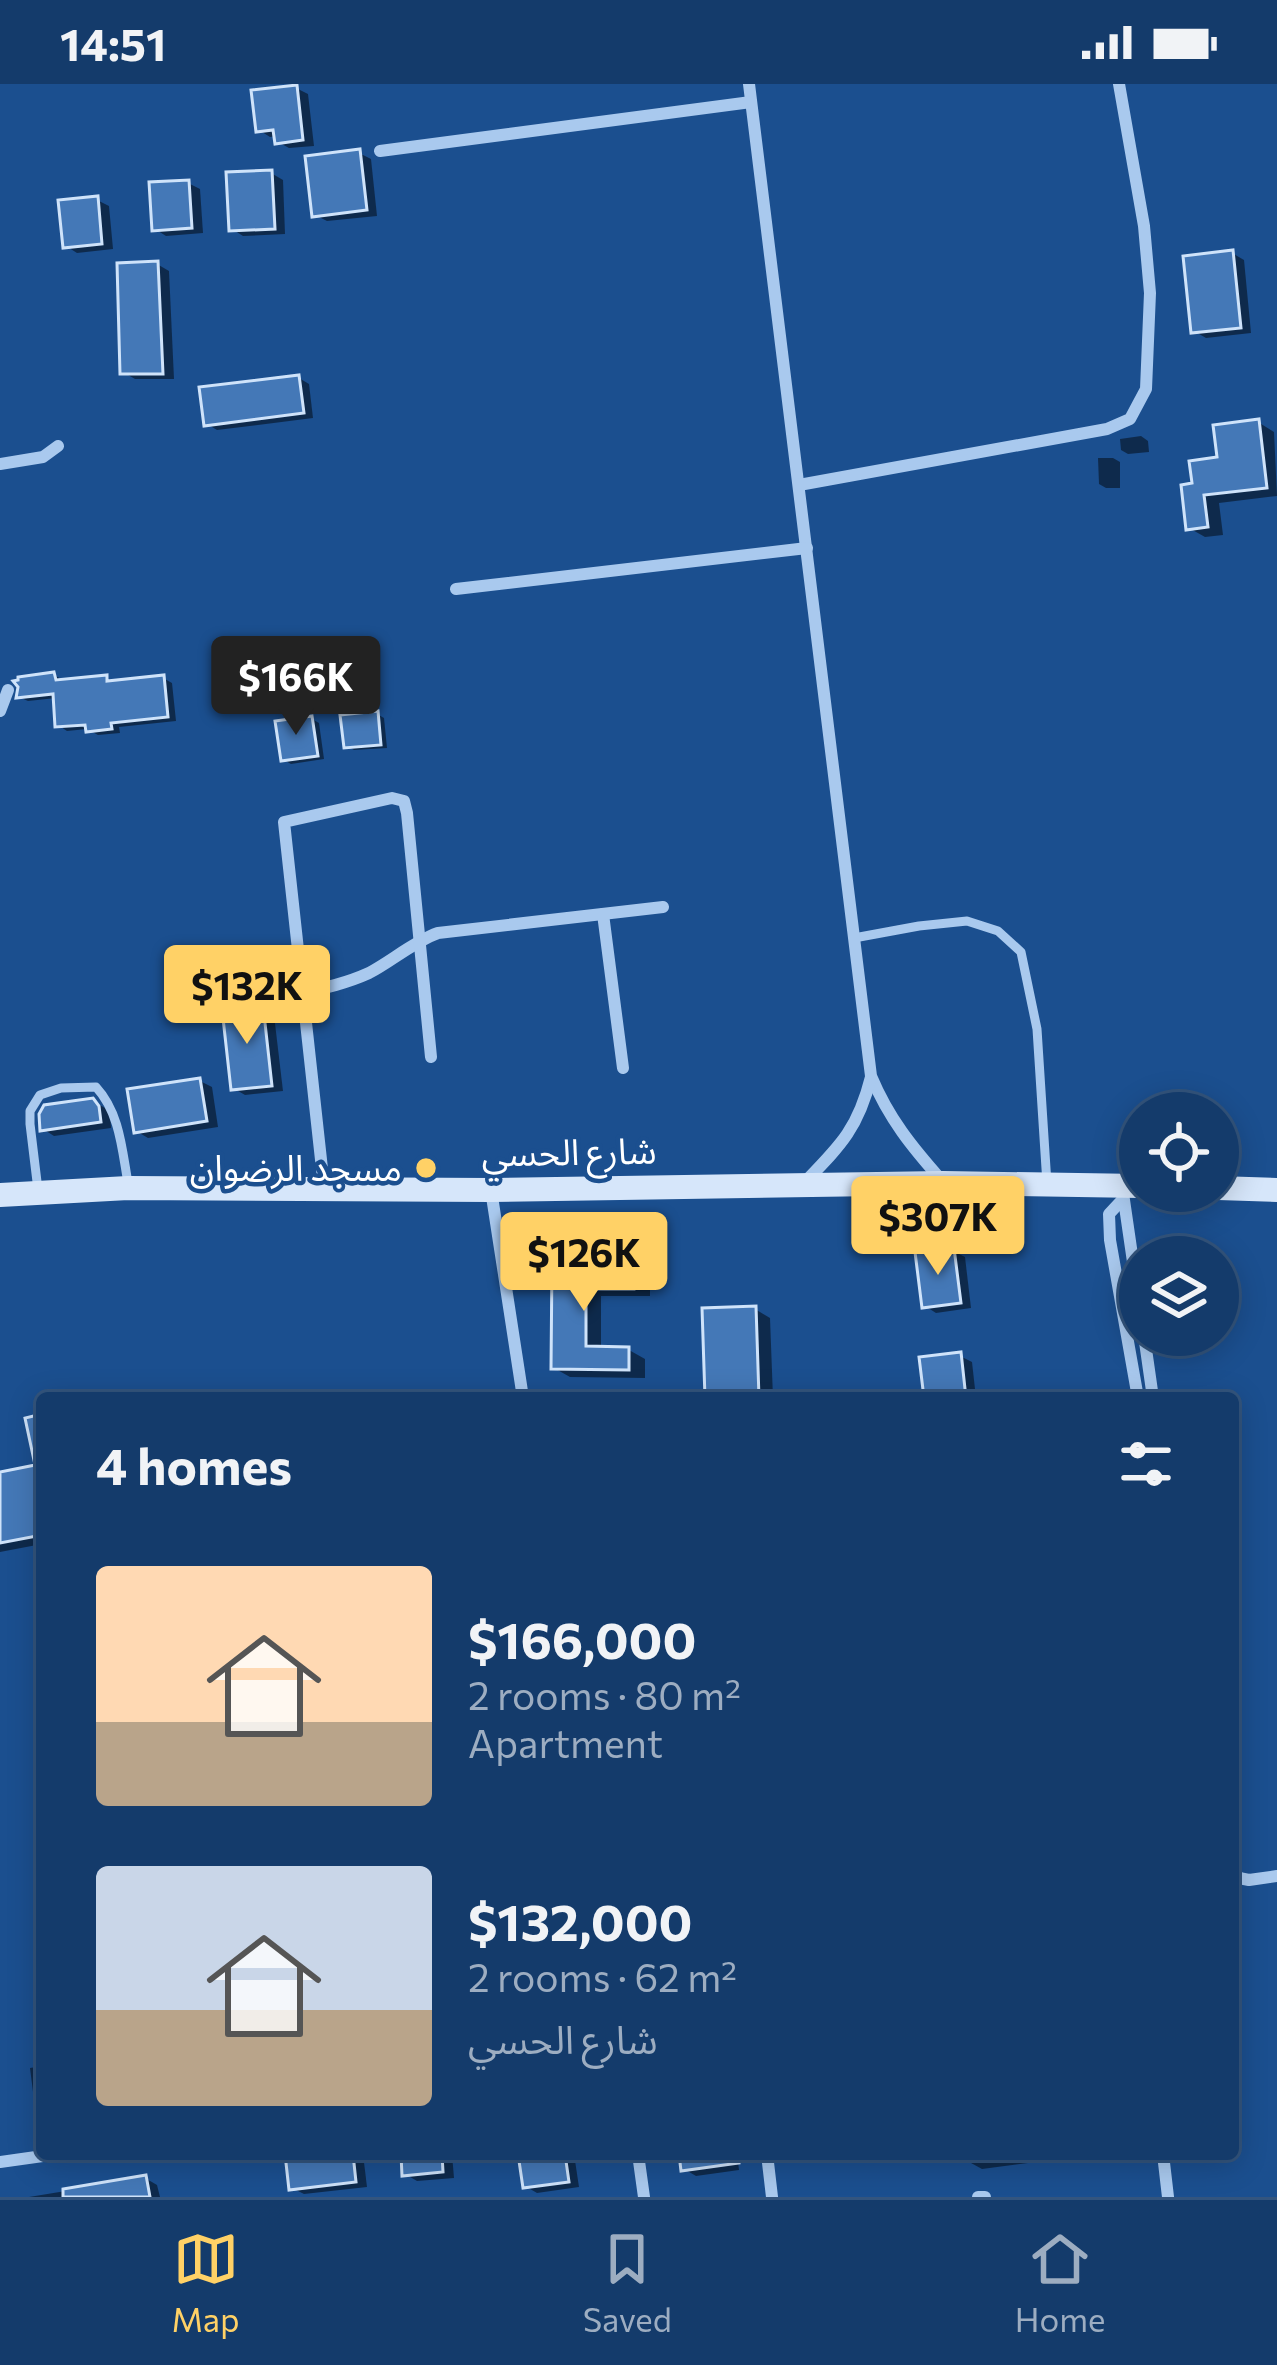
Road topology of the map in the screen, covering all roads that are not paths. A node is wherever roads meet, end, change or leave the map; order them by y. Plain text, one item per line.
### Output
1 (748, 84) edge
2 (1119, 84) edge
3 (751, 102) junction
4 (380, 151) dead end
5 (58, 446) dead end
6 (0, 464) edge
7 (799, 485) junction
8 (807, 548) junction
9 (456, 590) dead end
10 (8, 690) dead end
11 (0, 711) edge
12 (663, 907) dead end
13 (603, 914) junction
14 (854, 938) junction
15 (418, 943) junction
16 (302, 993) junction
17 (430, 1058) dead end
18 (623, 1069) dead end
19 (871, 1076) junction
20 (804, 1183) junction
21 (943, 1183) junction
22 (1047, 1184) junction
23 (323, 1187) junction
24 (128, 1189) junction
25 (1119, 1189) edge
26 (1239, 1189) edge
27 (491, 1190) junction
28 (1277, 1190) edge
29 (38, 1195) junction
30 (0, 1196) edge
31 (1119, 1201) edge
32 (1147, 1356) edge
33 (522, 1392) edge
34 (1137, 1392) edge
35 (1152, 1392) edge
36 (1277, 1876) edge
37 (1239, 1878) edge
38 (36, 2157) edge
39 (639, 2160) edge
40 (768, 2160) edge
41 (1164, 2160) edge
42 (0, 2162) edge
43 (644, 2197) edge
44 (772, 2197) edge
45 (1168, 2197) edge

1 - 3 street
2 - 7 street
3 - 4 street
3 - 7 street
5 - 6 street
7 - 8 street
8 - 9 street
8 - 14 street
10 - 11 street
12 - 13 street
13 - 15 street
13 - 18 street
14 - 19 street
14 - 22 lane
15 - 16 street
15 - 16 street
15 - 17 street
16 - 23 street
19 - 20 street
19 - 21 street
20 - 21 street, شارع الحسي
20 - 27 street, شارع الحسي
21 - 22 street, شارع الحسي
22 - 25 street, شارع الحسي
23 - 24 street, شارع الحسي
23 - 27 street, شارع الحسي
24 - 29 street, شارع الحسي
24 - 29 lane
26 - 28 street
27 - 33 street
29 - 30 street, شارع الحسي
31 - 34 street
32 - 35 street
36 - 37 street
38 - 42 street
39 - 43 street
40 - 44 street
41 - 45 street

